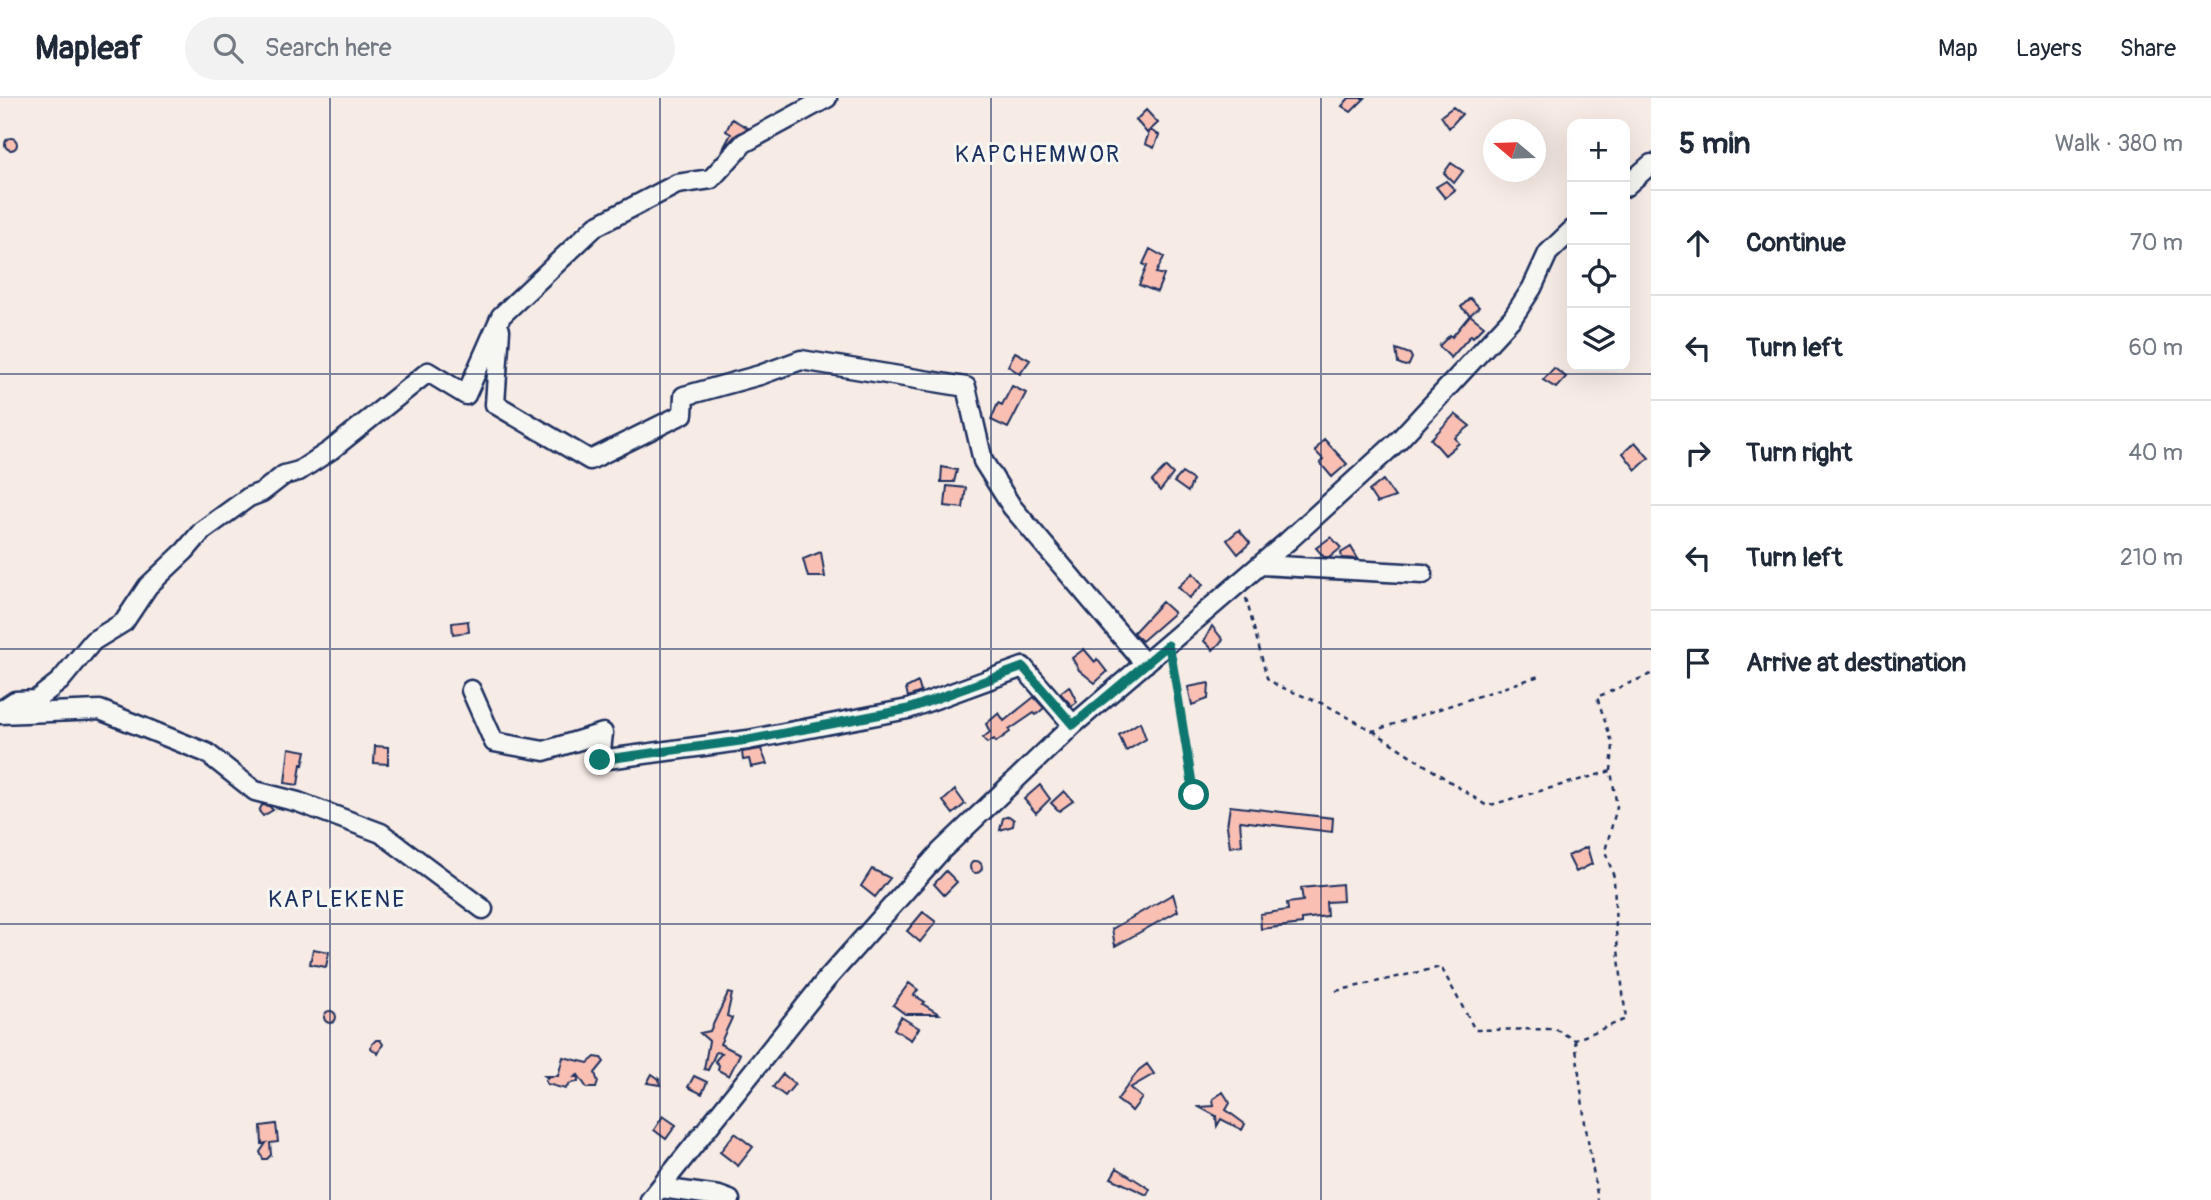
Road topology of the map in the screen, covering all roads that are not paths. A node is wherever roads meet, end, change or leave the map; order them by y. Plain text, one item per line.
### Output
1 (827, 98) edge
2 (1651, 164) edge
3 (1630, 183) edge
4 (1567, 235) edge
5 (501, 316) junction
6 (1260, 565) junction
7 (1423, 574) dead end
8 (1145, 664) junction
9 (471, 690) dead end
10 (0, 713) edge
11 (1073, 725) junction
12 (483, 909) dead end
13 (656, 1194) edge
14 (730, 1200) edge

1 - 5 street
2 - 3 street
4 - 6 street
5 - 8 street
5 - 10 street
6 - 7 street
6 - 8 street
8 - 11 street
9 - 11 street
10 - 12 street
11 - 13 street
13 - 14 street

